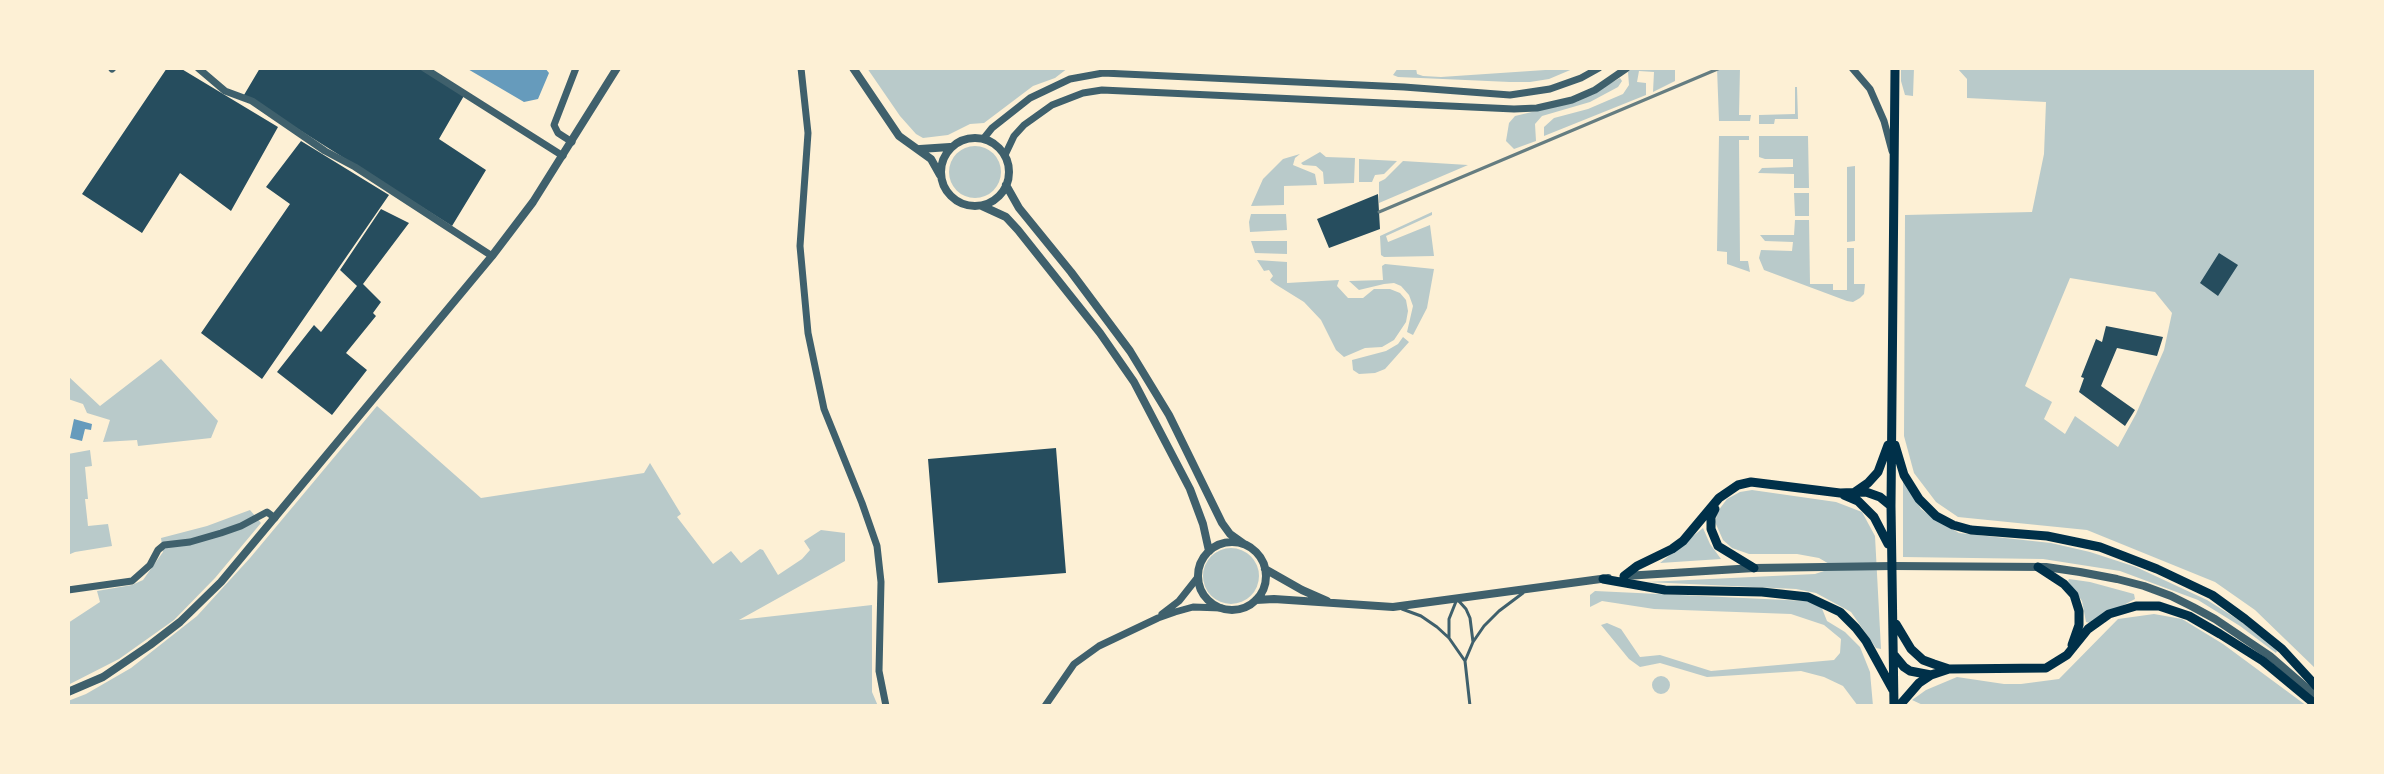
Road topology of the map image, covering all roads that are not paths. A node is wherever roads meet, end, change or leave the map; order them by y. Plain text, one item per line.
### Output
1 (198, 68) edge
2 (424, 68) edge
3 (576, 68) edge
4 (617, 68) edge
5 (801, 68) edge
6 (853, 68) edge
7 (1599, 68) edge
8 (1627, 68) edge
9 (1852, 68) edge
10 (1895, 68) edge
11 (984, 138) junction
12 (572, 142) junction
13 (950, 147) junction
14 (920, 149) junction
15 (1005, 155) junction
16 (563, 156) junction
17 (1895, 163) junction
18 (940, 176) junction
19 (1006, 185) junction
20 (982, 206) junction
21 (492, 256) junction
22 (1891, 434) junction
23 (1855, 492) junction
24 (1840, 493) junction
25 (1719, 498) junction
26 (1891, 506) junction
27 (275, 518) junction
28 (1244, 544) junction
29 (1209, 551) junction
30 (1891, 551) junction
31 (2038, 567) junction
32 (1754, 568) junction
33 (1265, 569) junction
34 (1624, 576) junction
35 (1198, 577) junction
36 (1603, 579) junction
37 (1530, 589) junction
38 (68, 590) edge
39 (1457, 599) junction
40 (1256, 600) junction
41 (1335, 604) junction
42 (1393, 607) junction
43 (1221, 608) junction
44 (1158, 618) junction
45 (1894, 619) junction
46 (1449, 638) junction
47 (1473, 642) junction
48 (1894, 655) junction
49 (2067, 655) junction
50 (1465, 661) junction
51 (1949, 669) junction
52 (1931, 675) junction
53 (2316, 686) edge
54 (68, 692) edge
55 (1894, 694) junction
56 (2316, 696) edge
57 (2316, 705) edge
58 (886, 706) edge
59 (1045, 706) edge
60 (1470, 706) edge
61 (1897, 706) edge

1 - 21 street
2 - 16 street
3 - 12 street
4 - 12 street
5 - 58 street
6 - 14 street
7 - 11 street
8 - 15 street
9 - 17 street
10 - 17 main road
11 - 13 street
11 - 15 street
12 - 16 street
13 - 14 street
13 - 18 street
14 - 18 street
15 - 19 street
16 - 21 street
17 - 22 main road
18 - 20 street
19 - 20 street
19 - 28 street
20 - 29 street
21 - 27 street
22 - 23 main road
22 - 26 main road
22 - 53 main road
23 - 24 main road
23 - 26 main road
24 - 25 main road
24 - 30 main road
25 - 32 main road
25 - 34 main road
26 - 30 main road
27 - 38 street
27 - 54 street
28 - 29 street
28 - 33 street
29 - 35 street
30 - 45 main road
31 - 32 street
31 - 49 main road
31 - 56 street
32 - 34 street
33 - 40 street
33 - 41 street
34 - 36 street
35 - 43 street
35 - 44 street
36 - 37 street
36 - 55 main road
37 - 39 street
37 - 47 lane
39 - 42 street
39 - 46 lane
39 - 47 lane
40 - 41 street
40 - 43 street
41 - 42 street
42 - 46 lane
43 - 44 street
44 - 59 street
45 - 48 main road
45 - 51 main road
46 - 50 lane
47 - 50 lane
48 - 52 main road
48 - 55 main road
49 - 51 main road
49 - 57 main road
50 - 60 lane
51 - 52 main road
52 - 61 main road
55 - 61 main road

